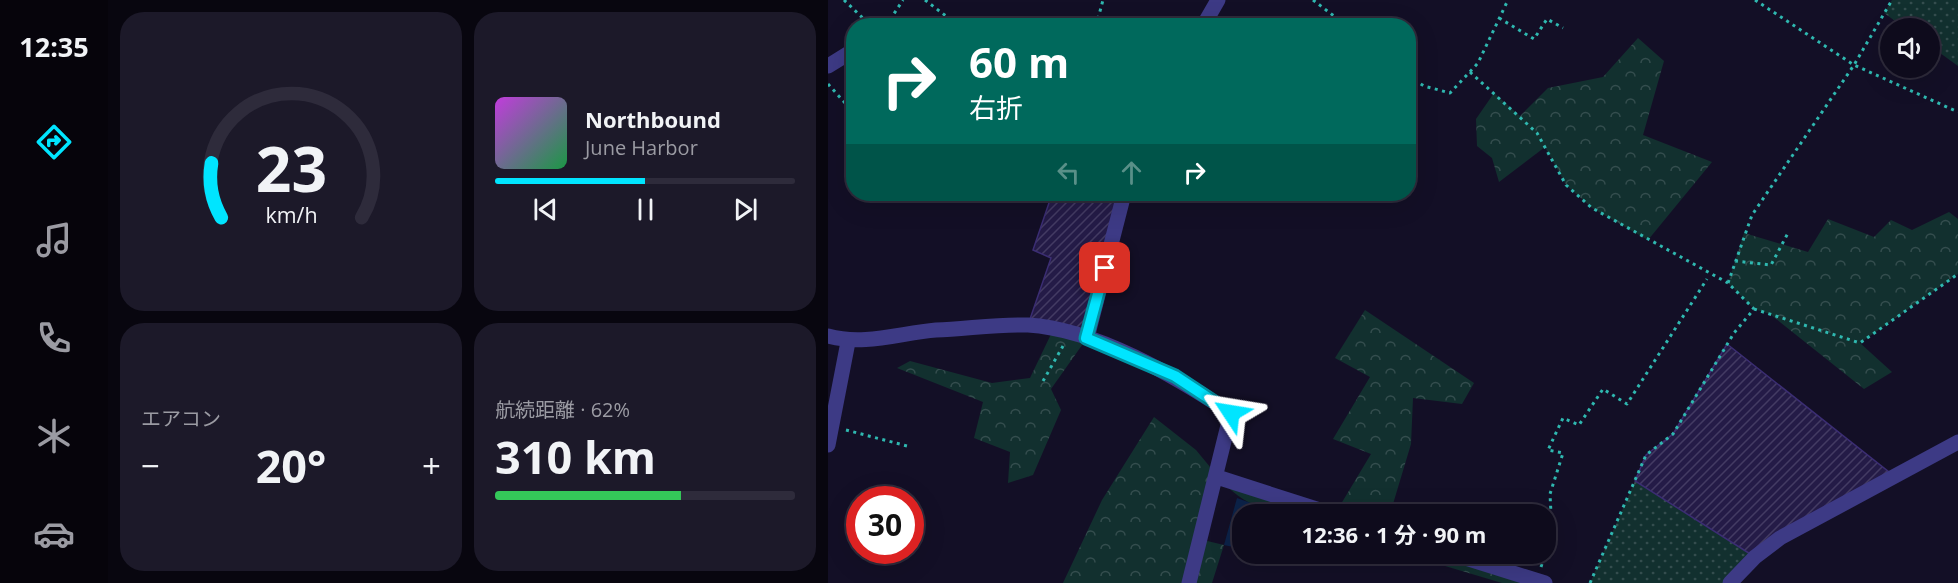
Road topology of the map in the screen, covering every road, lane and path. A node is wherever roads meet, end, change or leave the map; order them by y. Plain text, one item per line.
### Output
1 (844, 0) edge
2 (903, 0) edge
3 (925, 0) edge
4 (1103, 0) edge
5 (1218, 0) edge
6 (1313, 0) edge
7 (1508, 0) edge
8 (1755, 0) edge
9 (1892, 0) edge
10 (863, 18) edge
11 (891, 18) edge
12 (949, 18) edge
13 (1098, 18) edge
14 (1208, 18) edge
15 (1337, 18) edge
16 (1499, 18) junction
17 (1563, 28) dead end
18 (846, 55) edge
19 (1854, 65) junction
20 (828, 66) edge
21 (1470, 72) junction
22 (1416, 81) edge
23 (828, 84) edge
24 (846, 104) edge
25 (1958, 112) edge
26 (1122, 201) edge
27 (1788, 233) dead end
28 (1735, 261) junction
29 (1958, 274) edge
30 (1707, 279) dead end
31 (1728, 283) junction
32 (1754, 309) junction
33 (1070, 334) junction
34 (828, 336) edge
35 (1086, 338) junction
36 (848, 342) junction
37 (1043, 381) dead end
38 (833, 426) junction
39 (1958, 442) edge
40 (828, 445) edge
41 (911, 447) dead end
42 (1217, 477) junction
43 (1301, 504) edge
44 (1484, 564) edge
45 (1541, 582) edge
46 (1189, 583) edge
47 (1590, 583) edge
48 (1730, 583) edge

1 - 10 path
2 - 11 path
3 - 12 path
4 - 13 path
5 - 14 street
6 - 15 path
7 - 16 path
8 - 19 path
9 - 19 path
16 - 17 path
16 - 21 path
18 - 20 street
19 - 25 path
19 - 28 path
21 - 22 path
21 - 31 path
23 - 24 path
26 - 35 street
27 - 28 path
28 - 31 path
29 - 32 path
30 - 45 path
31 - 32 path
32 - 47 path
33 - 35 street
33 - 36 street
33 - 37 path
34 - 36 street
35 - 42 street
36 - 38 street
38 - 40 street
38 - 41 path
39 - 48 street
42 - 43 street
42 - 46 street
44 - 45 street

